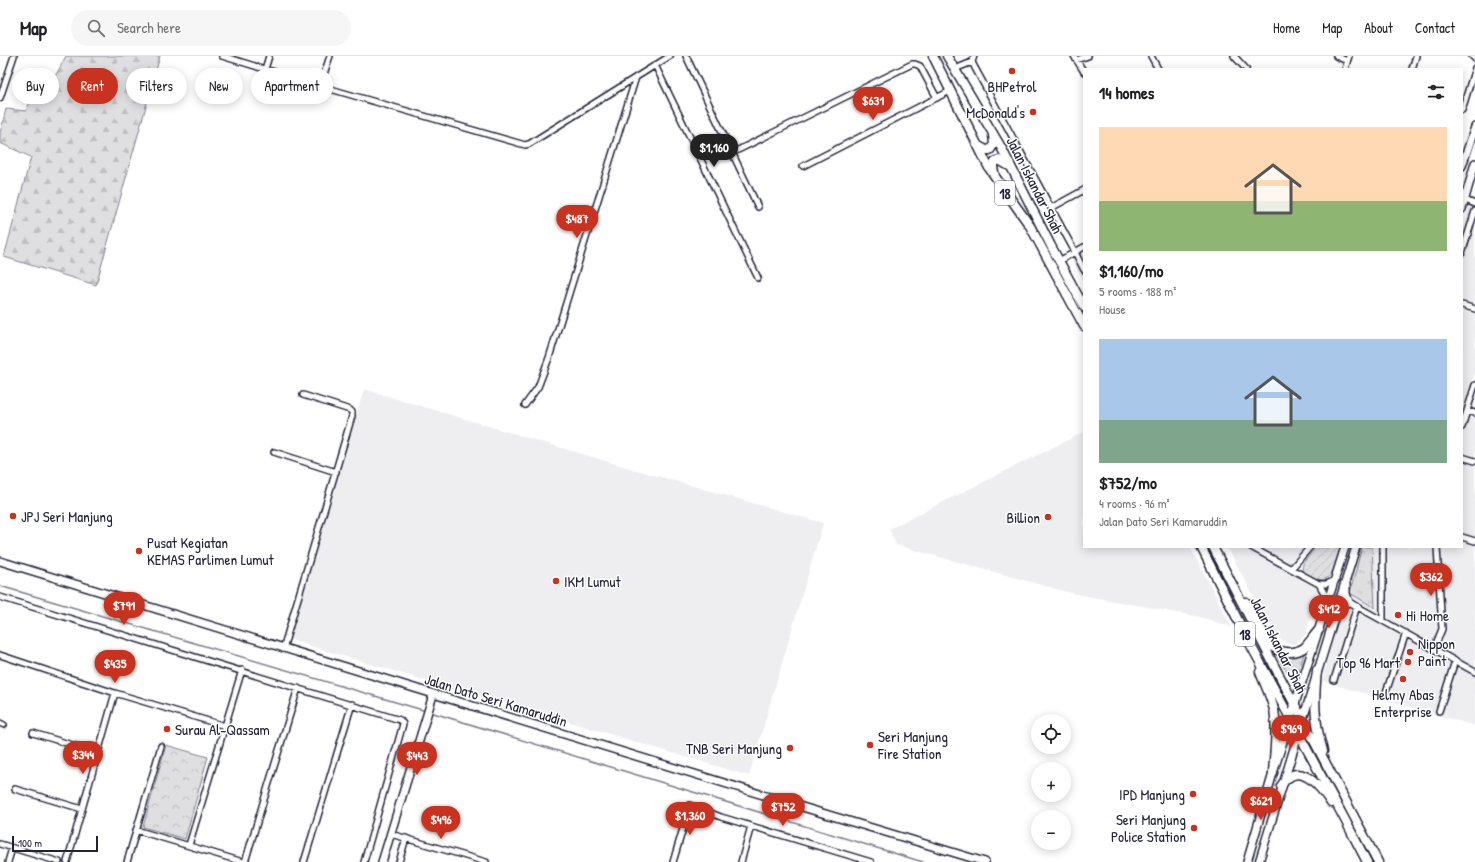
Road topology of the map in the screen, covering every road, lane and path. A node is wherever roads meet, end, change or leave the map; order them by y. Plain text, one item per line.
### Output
1 (14, 56) edge
2 (222, 56) edge
3 (269, 56) edge
4 (330, 56) edge
5 (670, 56) edge
6 (686, 56) edge
7 (932, 56) edge
8 (947, 56) edge
9 (1088, 56) edge
10 (1151, 56) edge
11 (1234, 56) edge
12 (1336, 56) edge
13 (1416, 56) edge
14 (1472, 56) edge
15 (235, 58) edge
16 (1075, 58) edge
17 (1348, 58) edge
18 (973, 59) edge
19 (1475, 59) edge
20 (655, 65) junction
21 (262, 68) edge
22 (265, 68) edge
23 (326, 68) edge
24 (1157, 68) edge
25 (1245, 68) edge
26 (1345, 68) edge
27 (1412, 68) edge
28 (1475, 68) edge
29 (955, 69) junction
30 (1083, 70) edge
31 (636, 77) junction
32 (333, 90) edge
33 (950, 91) junction
34 (0, 98) edge
35 (937, 98) junction
36 (1463, 106) edge
37 (1475, 127) edge
38 (992, 133) junction
39 (1473, 140) edge
40 (977, 145) junction
41 (732, 153) junction
42 (1475, 163) edge
43 (1463, 164) edge
44 (803, 166) dead end
45 (1011, 167) junction
46 (995, 176) junction
47 (1083, 191) edge
48 (1465, 200) junction
49 (1475, 204) edge
50 (1463, 206) edge
51 (758, 207) dead end
52 (1051, 208) junction
53 (1475, 211) edge
54 (1083, 248) edge
55 (1463, 251) edge
56 (1075, 252) junction
57 (1059, 261) junction
58 (1083, 268) edge
59 (758, 278) dead end
60 (1083, 305) edge
61 (1463, 306) edge
62 (1475, 309) edge
63 (1083, 324) edge
64 (1475, 385) edge
65 (303, 395) dead end
66 (525, 405) dead end
67 (1467, 411) junction
68 (1475, 414) edge
69 (1463, 424) edge
70 (274, 452) dead end
71 (1463, 457) edge
72 (1475, 461) edge
73 (336, 472) junction
74 (1463, 537) edge
75 (1475, 541) edge
76 (1202, 548) edge
77 (1214, 548) edge
78 (1253, 548) edge
79 (1309, 548) edge
80 (1345, 548) edge
81 (1356, 548) edge
82 (1383, 548) edge
83 (1437, 548) edge
84 (0, 561) edge
85 (1292, 569) junction
86 (1226, 572) junction
87 (1346, 578) junction
88 (1336, 580) junction
89 (1320, 584) junction
90 (0, 598) edge
91 (1329, 600) junction
92 (1349, 602) junction
93 (1357, 606) junction
94 (1335, 613) junction
95 (1383, 621) junction
96 (1319, 630) junction
97 (1406, 633) junction
98 (1248, 640) junction
99 (283, 649) junction
100 (1434, 649) junction
101 (0, 655) edge
102 (1455, 661) junction
103 (242, 670) junction
104 (1317, 670) junction
105 (1475, 672) edge
106 (1334, 680) dead end
107 (298, 688) junction
108 (115, 693) junction
109 (433, 695) junction
110 (1386, 695) dead end
111 (352, 704) junction
112 (1295, 706) junction
113 (1439, 711) dead end
114 (1291, 719) junction
115 (1302, 719) junction
116 (225, 726) junction
117 (1298, 732) junction
118 (32, 733) dead end
119 (161, 746) dead end
120 (98, 753) junction
121 (1329, 769) junction
122 (1273, 773) junction
123 (1281, 786) junction
124 (15, 789) dead end
125 (82, 809) junction
126 (751, 826) junction
127 (136, 830) junction
128 (391, 834) junction
129 (406, 838) junction
130 (0, 844) edge
131 (189, 845) junction
132 (12, 848) junction
133 (1362, 853) junction
134 (8, 862) edge
135 (59, 862) edge
136 (66, 862) edge
137 (127, 862) edge
138 (244, 862) edge
139 (304, 862) edge
140 (364, 862) edge
141 (382, 862) edge
142 (399, 862) edge
143 (486, 862) edge
144 (673, 862) edge
145 (741, 862) edge
146 (871, 862) edge
147 (986, 862) edge
148 (1247, 862) edge
149 (1259, 862) edge
150 (1367, 862) edge
151 (1378, 862) edge

1 - 34 street
2 - 15 street
3 - 22 street
4 - 23 street
5 - 20 street
6 - 41 street
7 - 33 main road, Jalan Iskandar Shah / 18
8 - 29 main road, Jalan Iskandar Shah / 18
9 - 16 street
10 - 24 street
11 - 25 street
12 - 17 street
13 - 27 street
14 - 19 street
15 - 21 street
16 - 30 street
17 - 26 street
18 - 29 street
18 - 52 street
20 - 31 street
20 - 59 street
28 - 36 street
29 - 38 main road, Jalan Iskandar Shah / 18
31 - 32 street
31 - 66 street
33 - 35 street
33 - 40 main road, Jalan Iskandar Shah / 18
35 - 41 street
35 - 44 street
37 - 39 street
38 - 40 main road
38 - 45 main road, Jalan Iskandar Shah / 18
39 - 43 street
40 - 46 main road, Jalan Iskandar Shah / 18
41 - 51 street
42 - 48 street
45 - 46 main road
45 - 57 main road, Jalan Iskandar Shah / 18
46 - 63 main road, Jalan Iskandar Shah / 18
47 - 52 street
48 - 49 street
48 - 50 street
52 - 56 street
53 - 55 street
54 - 56 street
56 - 57 street
56 - 58 street
57 - 60 main road, Jalan Iskandar Shah / 18
61 - 62 street
64 - 67 street
65 - 73 street
67 - 68 street
67 - 69 street
70 - 73 street
71 - 72 street
73 - 99 street
74 - 75 street
76 - 98 main road, Jalan Iskandar Shah / 18
77 - 86 main road, Jalan Iskandar Shah / 18
78 - 85 street
79 - 85 street
80 - 88 street
81 - 87 street
82 - 95 street
83 - 100 street
84 - 99 street, Jalan Dato Seri Kamaruddin
85 - 89 street
86 - 96 main road
86 - 112 main road, Jalan Iskandar Shah / 18
87 - 92 street
87 - 94 street
88 - 89 street
88 - 91 street
89 - 91 street
90 - 103 street
91 - 96 street
92 - 93 street
92 - 94 street
93 - 95 street
93 - 106 street
94 - 104 street
95 - 97 street
96 - 112 street
97 - 100 street
97 - 110 street
98 - 114 main road, Jalan Iskandar Shah / 18
98 - 122 main road
99 - 109 street, Jalan Dato Seri Kamaruddin
100 - 102 street
101 - 108 street
102 - 105 street
102 - 113 street
103 - 107 street
103 - 116 street
104 - 115 street
104 - 121 main road
107 - 111 street
107 - 138 street
108 - 116 street
108 - 120 street
109 - 128 street
109 - 147 street, Jalan Dato Seri Kamaruddin
111 - 139 street
111 - 140 street
112 - 114 street
112 - 115 main road, Jalan Iskandar Shah / 18
114 - 117 main road, Jalan Iskandar Shah / 18
114 - 122 street
115 - 117 street
115 - 121 main road, Jalan Iskandar Shah / 18
116 - 131 street
117 - 123 street
117 - 133 main road, Jalan Iskandar Shah / 18
118 - 120 street
119 - 127 street
120 - 125 street
121 - 151 main road, Jalan Iskandar Shah / 18
122 - 148 street
123 - 133 main road
123 - 149 street
124 - 125 street
125 - 136 street
126 - 144 street
126 - 145 street
126 - 146 street
127 - 131 street
127 - 137 street
128 - 129 street
128 - 141 street
129 - 142 street
129 - 143 street
130 - 132 street
131 - 138 street
132 - 134 street
132 - 135 street
133 - 150 main road, Jalan Iskandar Shah / 18

